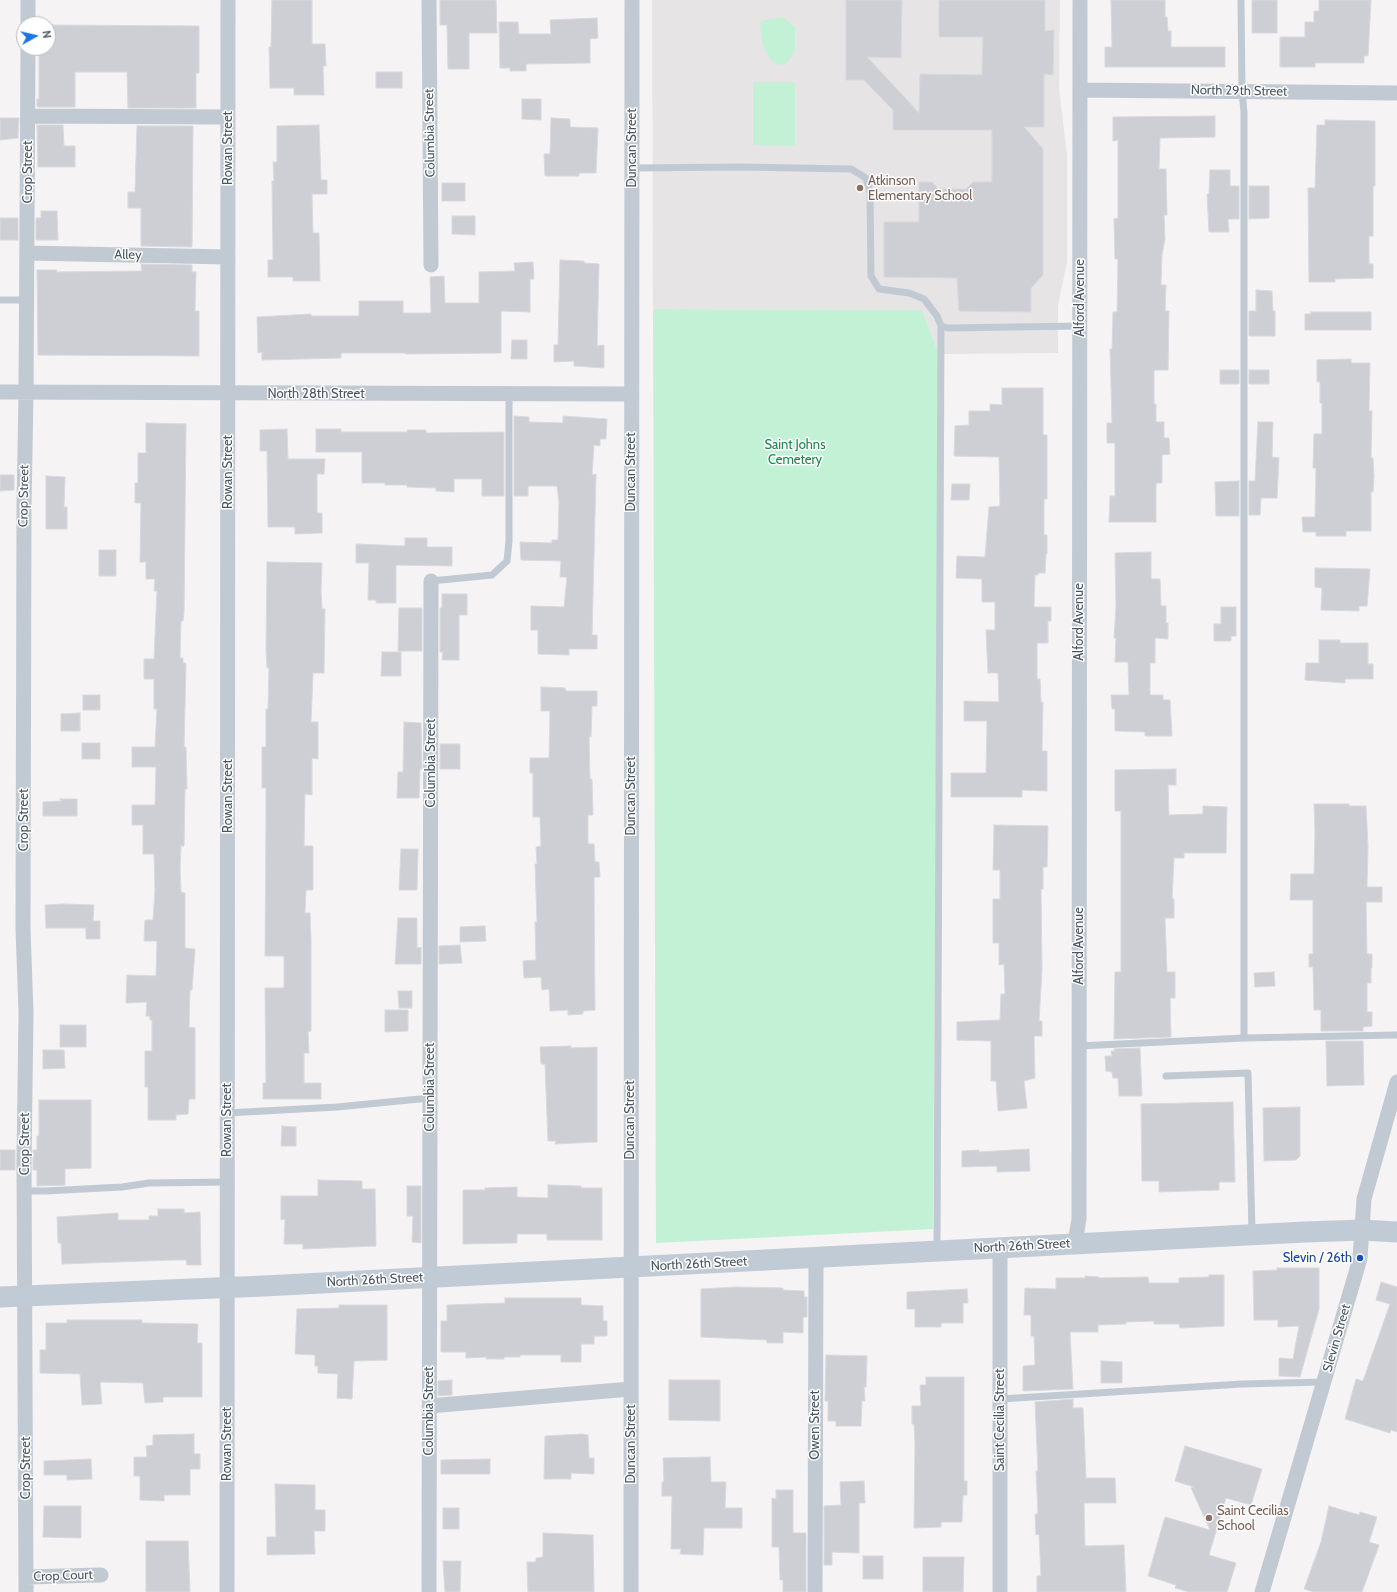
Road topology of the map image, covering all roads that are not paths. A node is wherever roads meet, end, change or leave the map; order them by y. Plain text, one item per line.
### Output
1 (28, 0) edge
2 (228, 0) edge
3 (429, 0) edge
4 (632, 0) edge
5 (1080, 0) edge
6 (1242, 0) edge
7 (28, 16) edge
8 (28, 56) edge
9 (1080, 90) junction
10 (1242, 91) junction
11 (1397, 93) edge
12 (28, 116) junction
13 (228, 117) junction
14 (632, 168) junction
15 (27, 252) junction
16 (228, 257) junction
17 (431, 265) dead end
18 (0, 300) edge
19 (27, 300) junction
20 (941, 326) junction
21 (1080, 326) junction
22 (0, 392) edge
23 (26, 392) junction
24 (228, 393) junction
25 (509, 394) junction
26 (632, 394) junction
27 (431, 581) joint
28 (1397, 1035) edge
29 (1244, 1038) junction
30 (1079, 1046) junction
31 (1166, 1076) dead end
32 (1397, 1082) edge
33 (430, 1098) junction
34 (228, 1113) junction
35 (227, 1182) junction
36 (24, 1191) junction
37 (1362, 1230) junction
38 (1397, 1232) edge
39 (1252, 1235) junction
40 (1075, 1243) junction
41 (1000, 1247) junction
42 (938, 1251) junction
43 (816, 1257) junction
44 (630, 1267) junction
45 (429, 1277) junction
46 (227, 1287) junction
47 (26, 1296) junction
48 (0, 1297) edge
49 (1324, 1382) junction
50 (631, 1389) junction
51 (1000, 1399) junction
52 (429, 1406) junction
53 (101, 1575) dead end
54 (26, 1585) edge
55 (227, 1592) edge
56 (429, 1592) edge
57 (630, 1592) edge
58 (815, 1592) edge
59 (1000, 1592) edge
60 (1262, 1592) edge

1 - 7 street
2 - 13 street, Rowan Street
3 - 17 street, Columbia Street
4 - 14 street, Duncan Street
5 - 9 street, Alford Avenue
6 - 10 lane
8 - 12 street, Crop Street
9 - 10 street, North 29th Street
9 - 21 street, Alford Avenue
10 - 11 street, North 29th Street
10 - 29 lane
12 - 13 street
12 - 15 street, Crop Street
13 - 16 street, Rowan Street
14 - 20 lane
14 - 26 street, Duncan Street
15 - 16 street, Alley
15 - 19 street, Crop Street
16 - 24 street, Rowan Street
18 - 19 lane
19 - 23 street, Crop Street
20 - 21 lane
20 - 42 lane
21 - 30 street, Alford Avenue
22 - 23 street, North 28th Street
23 - 24 street, North 28th Street
23 - 36 street, Crop Street
24 - 25 street, North 28th Street
24 - 34 street, Rowan Street
25 - 26 street, North 28th Street
25 - 27 lane
26 - 44 street, Duncan Street
27 - 33 street, Columbia Street
28 - 29 lane
29 - 30 lane
30 - 40 street, Alford Avenue
31 - 39 lane
32 - 37 street, Slevin Street
33 - 34 lane
33 - 45 street, Columbia Street
34 - 35 street, Rowan Street
35 - 36 lane
35 - 46 street, Rowan Street
36 - 47 street, Crop Street
37 - 38 street, North 26th Street
37 - 39 street, North 26th Street
37 - 49 street, Slevin Street
39 - 40 street, North 26th Street
40 - 41 street, North 26th Street
41 - 42 street, North 26th Street
41 - 51 street, Saint Cecilia Street
42 - 43 street, North 26th Street
43 - 44 street, North 26th Street
43 - 58 street, Owen Street
44 - 45 street, North 26th Street
44 - 50 street, Duncan Street
45 - 46 street, North 26th Street
45 - 52 street, Columbia Street
46 - 47 street, North 26th Street
46 - 55 street, Rowan Street
47 - 48 street, North 26th Street
47 - 54 street, Crop Street
49 - 51 lane
49 - 60 street, Slevin Street
50 - 52 street
50 - 57 street, Duncan Street
51 - 59 street, Saint Cecilia Street
52 - 56 street, Columbia Street
53 - 54 street, Crop Court

